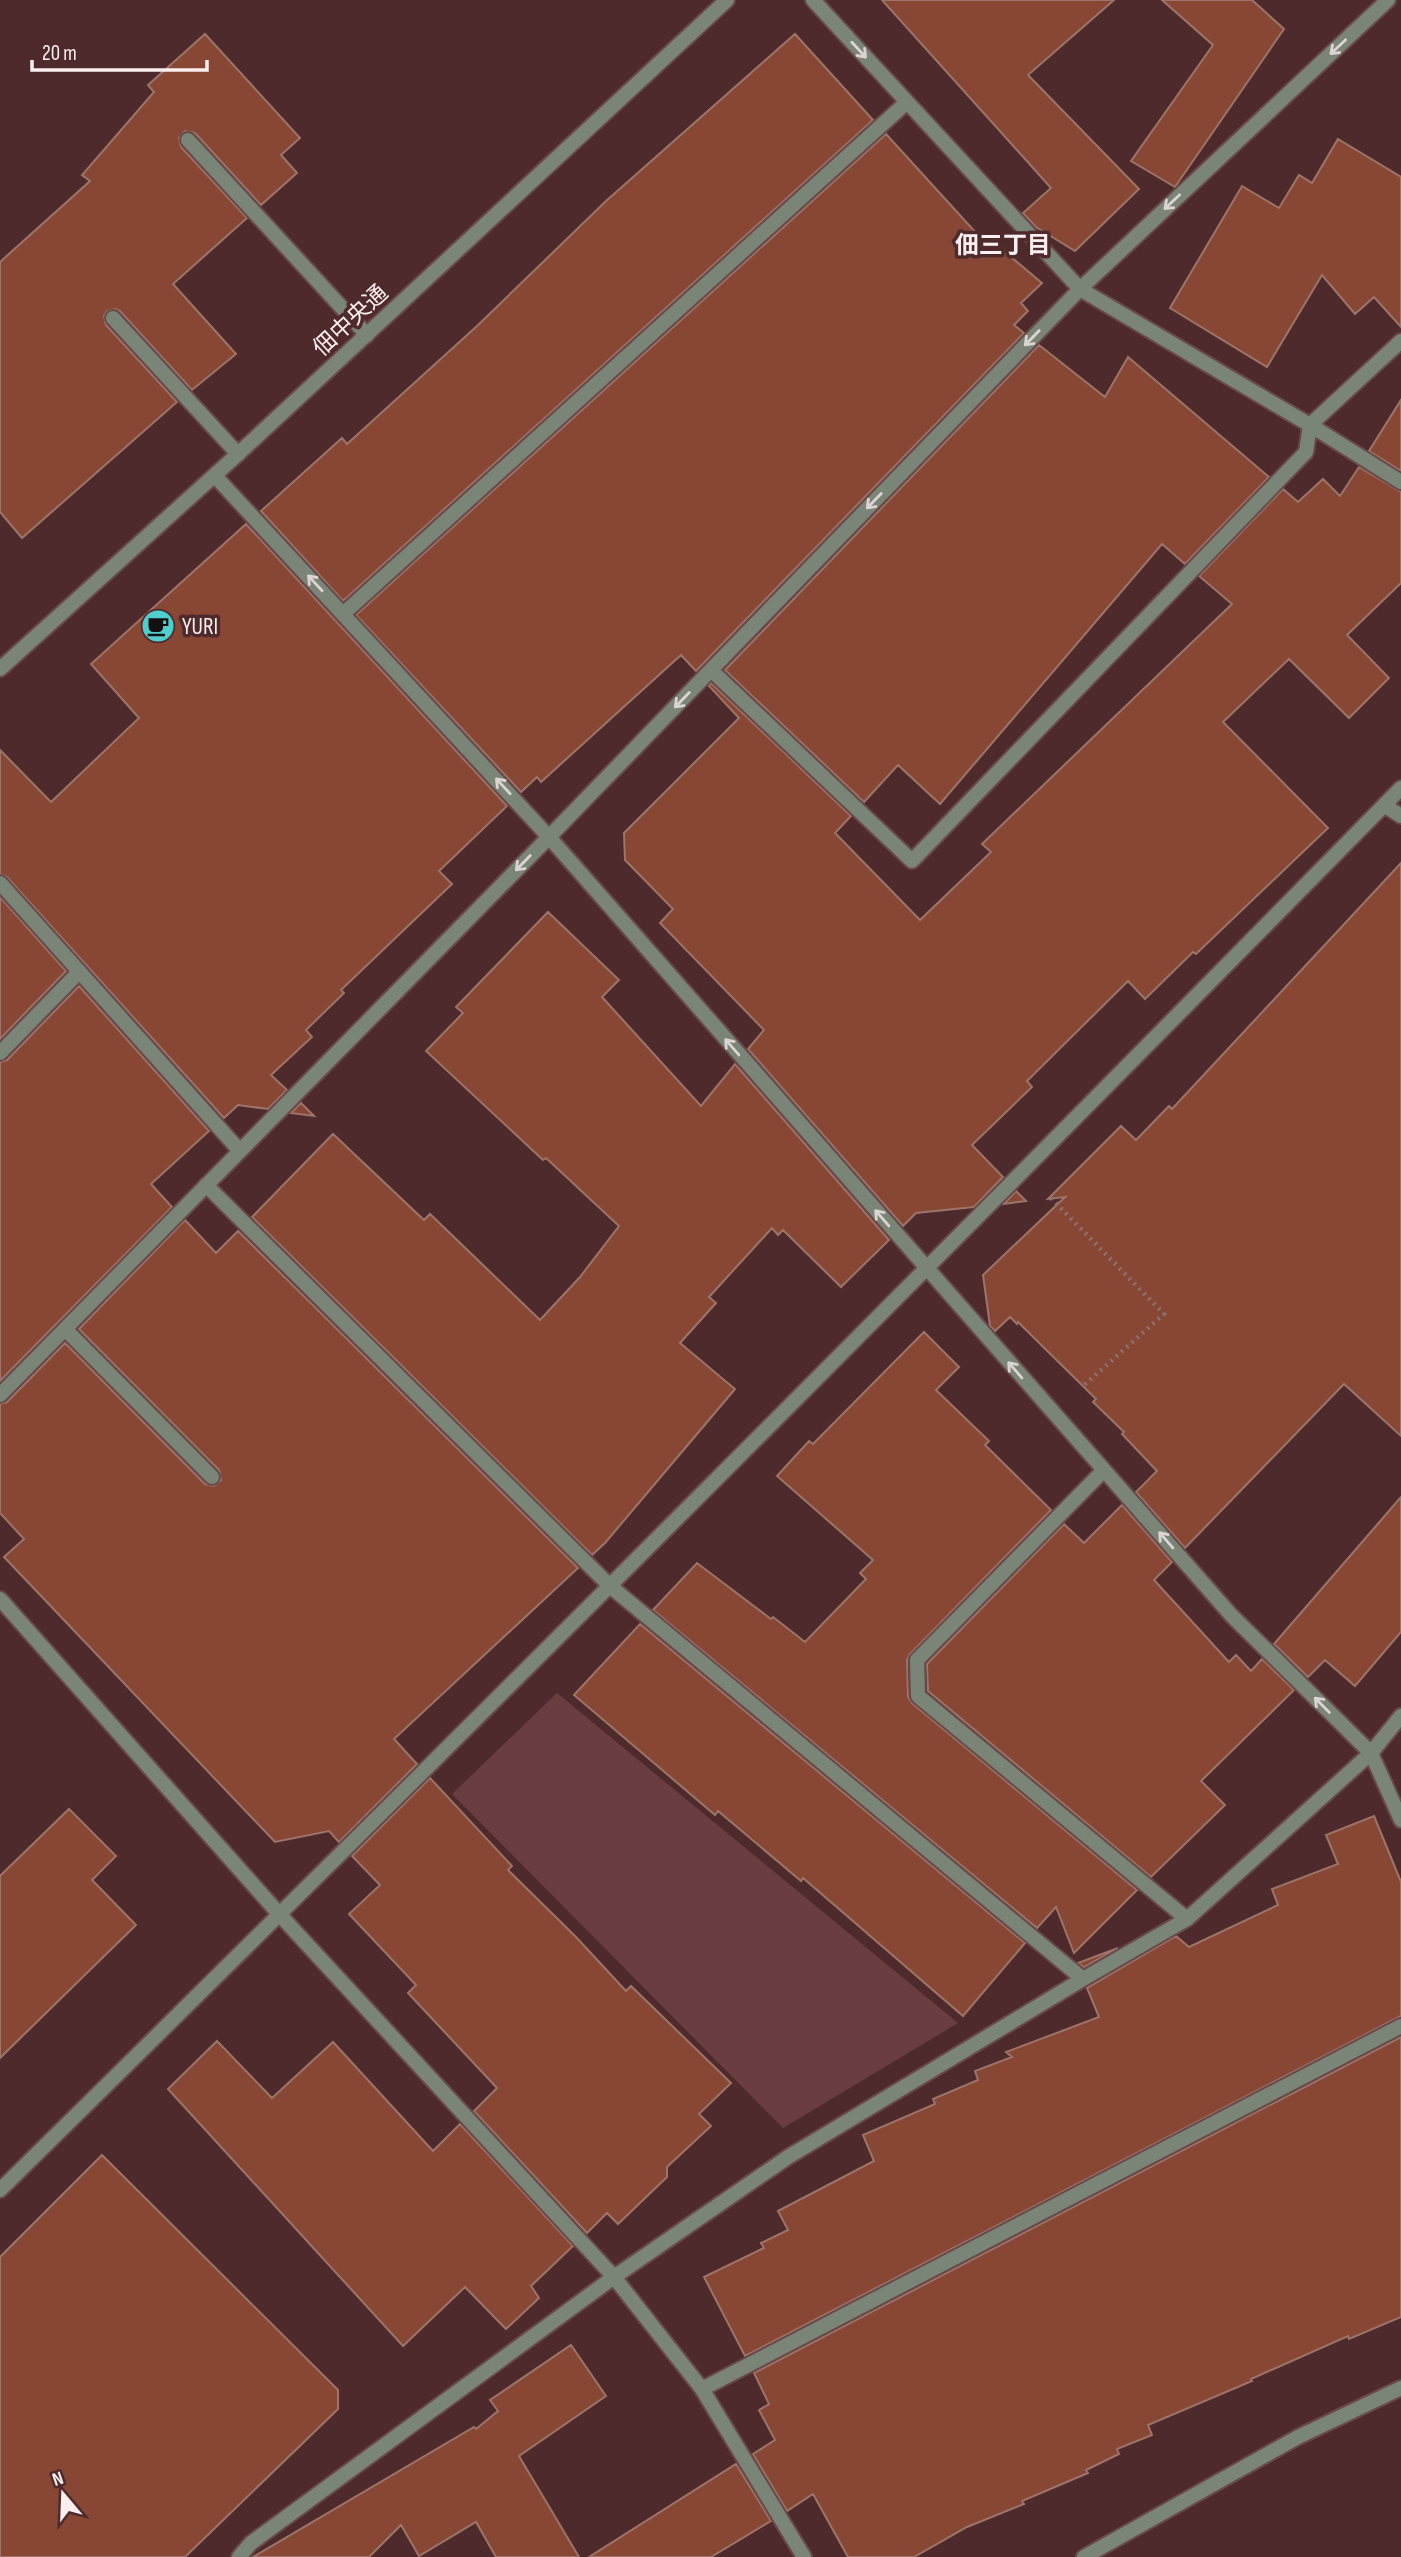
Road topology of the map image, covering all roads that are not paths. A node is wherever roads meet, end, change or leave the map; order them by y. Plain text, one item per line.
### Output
1 (727, 0) edge
2 (813, 0) edge
3 (1388, 0) edge
4 (907, 102) junction
5 (188, 140) dead end
6 (1080, 289) junction
7 (113, 318) dead end
8 (367, 335) junction
9 (1401, 341) edge
10 (1310, 425) junction
11 (239, 454) junction
12 (215, 475) junction
13 (1401, 482) edge
14 (343, 614) junction
15 (0, 669) edge
16 (711, 670) junction
17 (1401, 788) edge
18 (1384, 805) junction
19 (1401, 816) edge
20 (549, 837) junction
21 (0, 883) edge
22 (79, 972) junction
23 (0, 1053) edge
24 (240, 1151) junction
25 (206, 1185) junction
26 (926, 1270) junction
27 (65, 1329) junction
28 (0, 1395) edge
29 (1104, 1470) junction
30 (212, 1477) dead end
31 (610, 1586) junction
32 (0, 1599) edge
33 (1401, 1716) edge
34 (1371, 1754) junction
35 (1401, 1820) edge
36 (280, 1915) junction
37 (1188, 1919) junction
38 (1083, 1979) junction
39 (1401, 2026) edge
40 (0, 2190) edge
41 (614, 2277) junction
42 (1401, 2388) edge
43 (702, 2389) junction
44 (239, 2557) edge
45 (803, 2557) edge
46 (1084, 2557) edge

1 - 8 street, 佃中央通
2 -> 4 street
3 -> 6 street
4 - 6 street
4 - 14 street
5 - 8 street
6 - 10 street
6 -> 16 street
7 - 11 street
8 - 11 street, 佃中央通
9 - 10 street
10 - 13 street
10 - 16 street
11 - 12 street, 佃中央通
14 -> 12 street
12 - 15 street, 佃中央通
20 -> 14 street
16 -> 20 street
17 - 18 street
18 - 19 street
18 - 26 street
20 -> 24 street
26 -> 20 street
21 - 22 street
22 - 23 street
22 - 24 street
24 - 25 street
25 - 27 street
25 - 31 street
29 -> 26 street
26 - 31 street
27 - 28 street
27 - 30 street
34 -> 29 street
29 - 37 street
31 - 36 street
31 - 38 street
32 - 36 street
33 - 34 street
34 - 35 street
34 - 37 street
36 - 40 street
36 - 41 street
37 - 38 street
38 - 41 street
39 - 43 street
41 - 43 street
41 - 44 street
42 - 46 street
43 - 45 street

